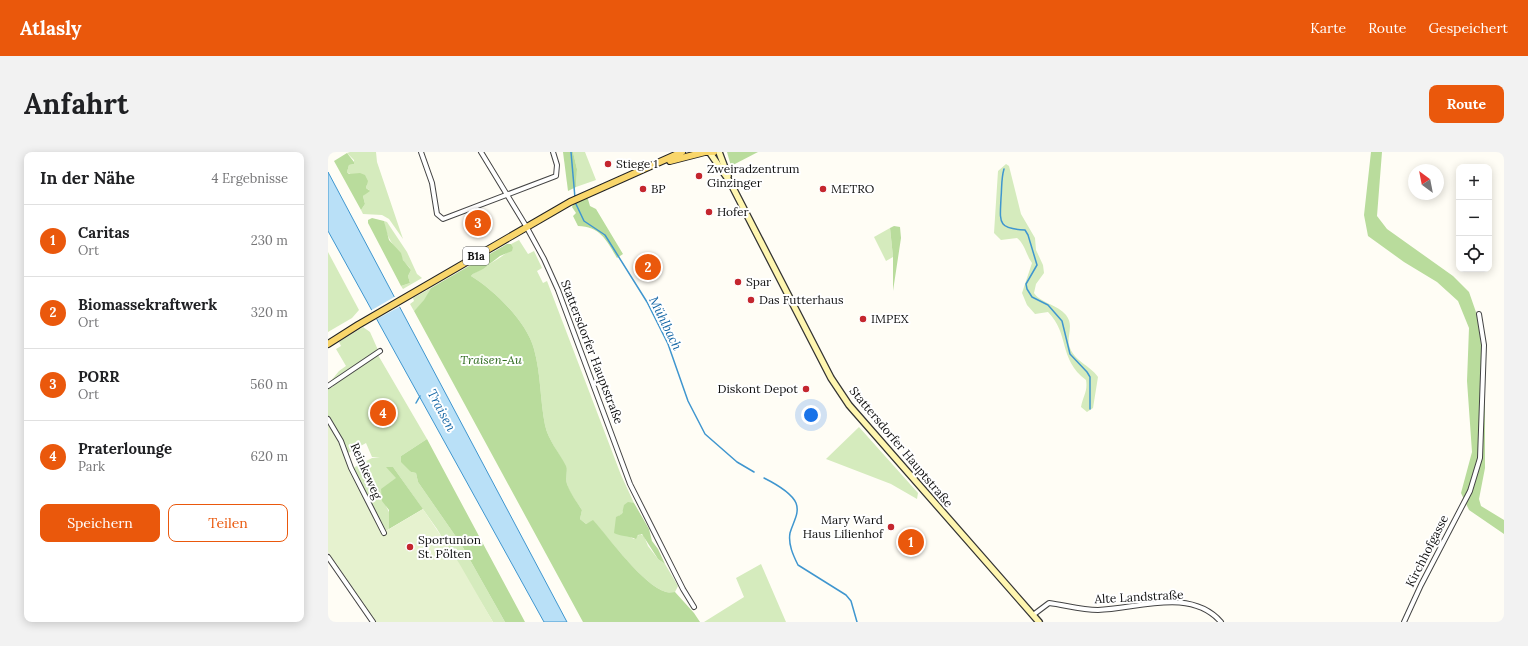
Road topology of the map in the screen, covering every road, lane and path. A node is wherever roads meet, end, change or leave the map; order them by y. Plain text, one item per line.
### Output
1 (421, 152) edge
2 (481, 152) edge
3 (553, 152) edge
4 (682, 152) edge
5 (708, 152) edge
6 (719, 152) edge
7 (655, 165) junction
8 (730, 182) junction
9 (506, 195) junction
10 (526, 226) junction
11 (1479, 314) dead end
12 (358, 324) junction
13 (328, 339) edge
14 (328, 344) edge
15 (380, 351) dead end
16 (328, 386) edge
17 (328, 419) edge
18 (384, 532) dead end
19 (328, 557) edge
20 (694, 607) dead end
21 (1033, 615) junction
22 (372, 622) edge
23 (1039, 622) edge
24 (1221, 622) edge
25 (1404, 622) edge

1 - 9 street
2 - 9 street, Stattersdorfer Hauptstraße
3 - 9 street
4 - 7 main road, B1a
5 - 7 main road, B1a
5 - 8 main road, Stattersdorfer Hauptstraße
6 - 8 main road, Stattersdorfer Hauptstraße
7 - 10 main road, B1a
8 - 21 main road, Stattersdorfer Hauptstraße
9 - 10 street, Stattersdorfer Hauptstraße
10 - 12 main road, B1a
10 - 20 street, Stattersdorfer Hauptstraße
11 - 25 street, Kirchhofgasse
12 - 13 main road, B1a
12 - 14 main road, B1a
15 - 16 street
17 - 18 street, Reinkeweg
19 - 22 street
21 - 23 main road, Stattersdorfer Hauptstraße
21 - 24 street, Alte Landstraße

